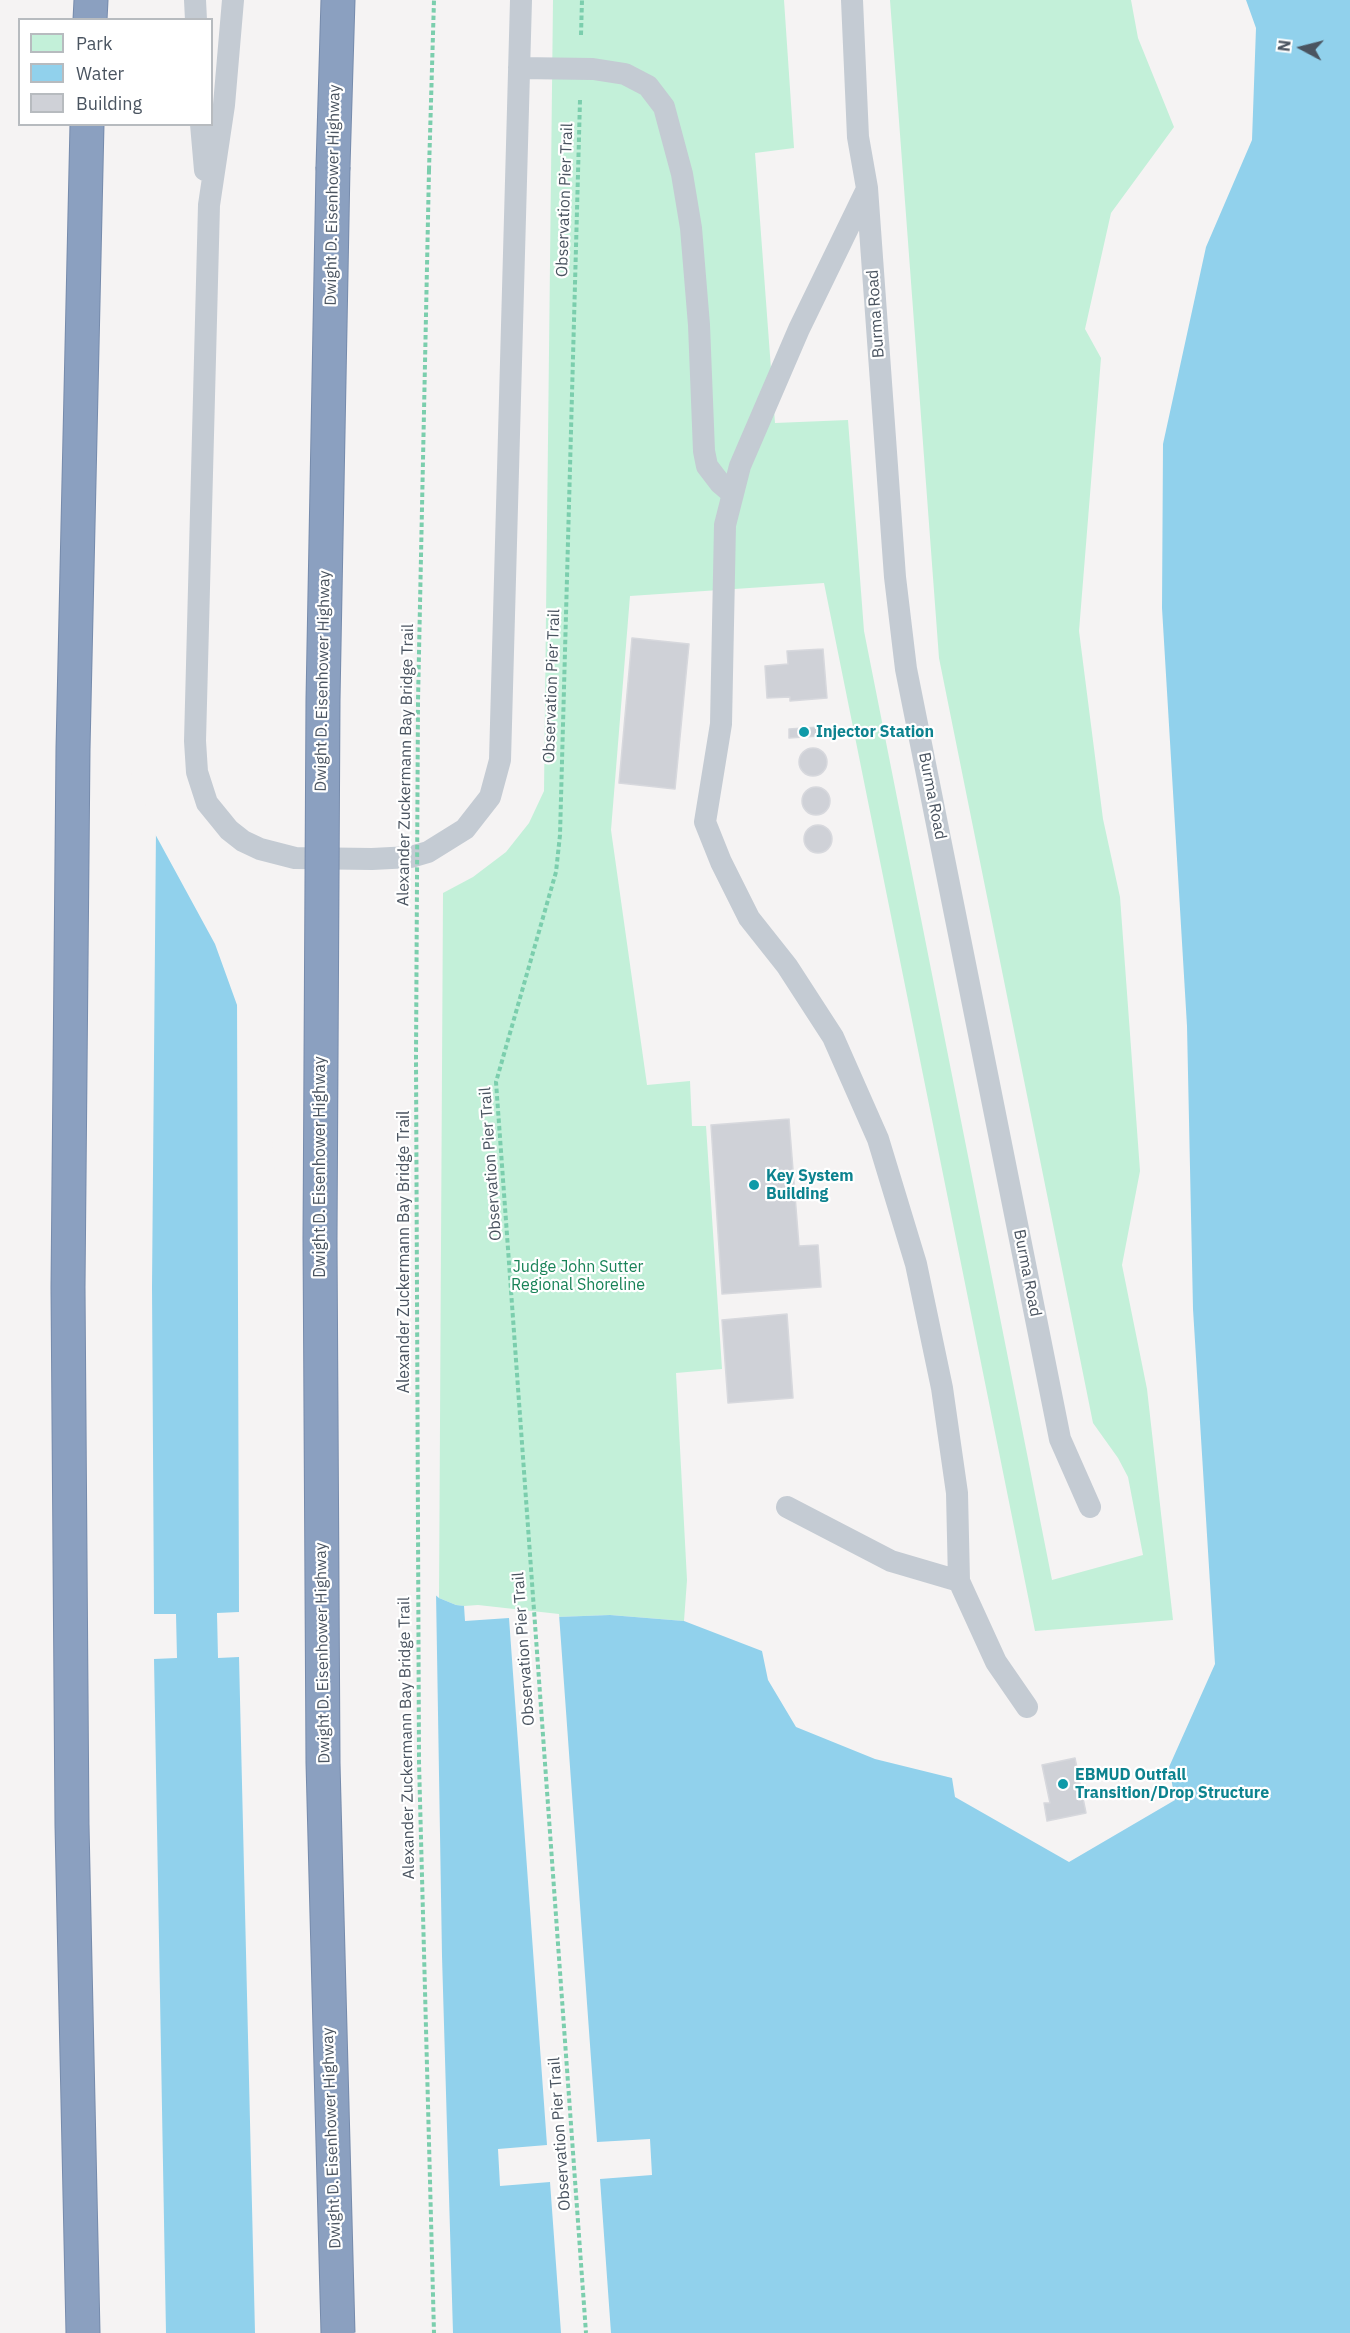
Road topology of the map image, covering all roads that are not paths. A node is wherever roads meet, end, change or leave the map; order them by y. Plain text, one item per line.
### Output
1 (90, 0) edge
2 (195, 0) edge
3 (233, 0) edge
4 (338, 0) edge
5 (521, 0) edge
6 (852, 0) edge
7 (90, 18) edge
8 (196, 18) edge
9 (519, 68) junction
10 (87, 126) edge
11 (201, 126) edge
12 (867, 188) junction
13 (209, 205) junction
14 (733, 494) junction
15 (787, 1507) dead end
16 (1090, 1507) dead end
17 (959, 1581) junction
18 (1027, 1707) dead end
19 (83, 2333) edge
20 (338, 2333) edge

1 - 7 highway
2 - 8 lane
3 - 13 lane
4 - 20 highway, Dwight D. Eisenhower Highway, bridge
5 - 9 lane
6 - 12 lane, Burma Road
9 - 13 lane
9 - 14 lane
10 - 19 highway
11 - 13 lane
12 - 14 lane
12 - 16 lane, Burma Road
14 - 17 lane
15 - 17 lane
17 - 18 lane

